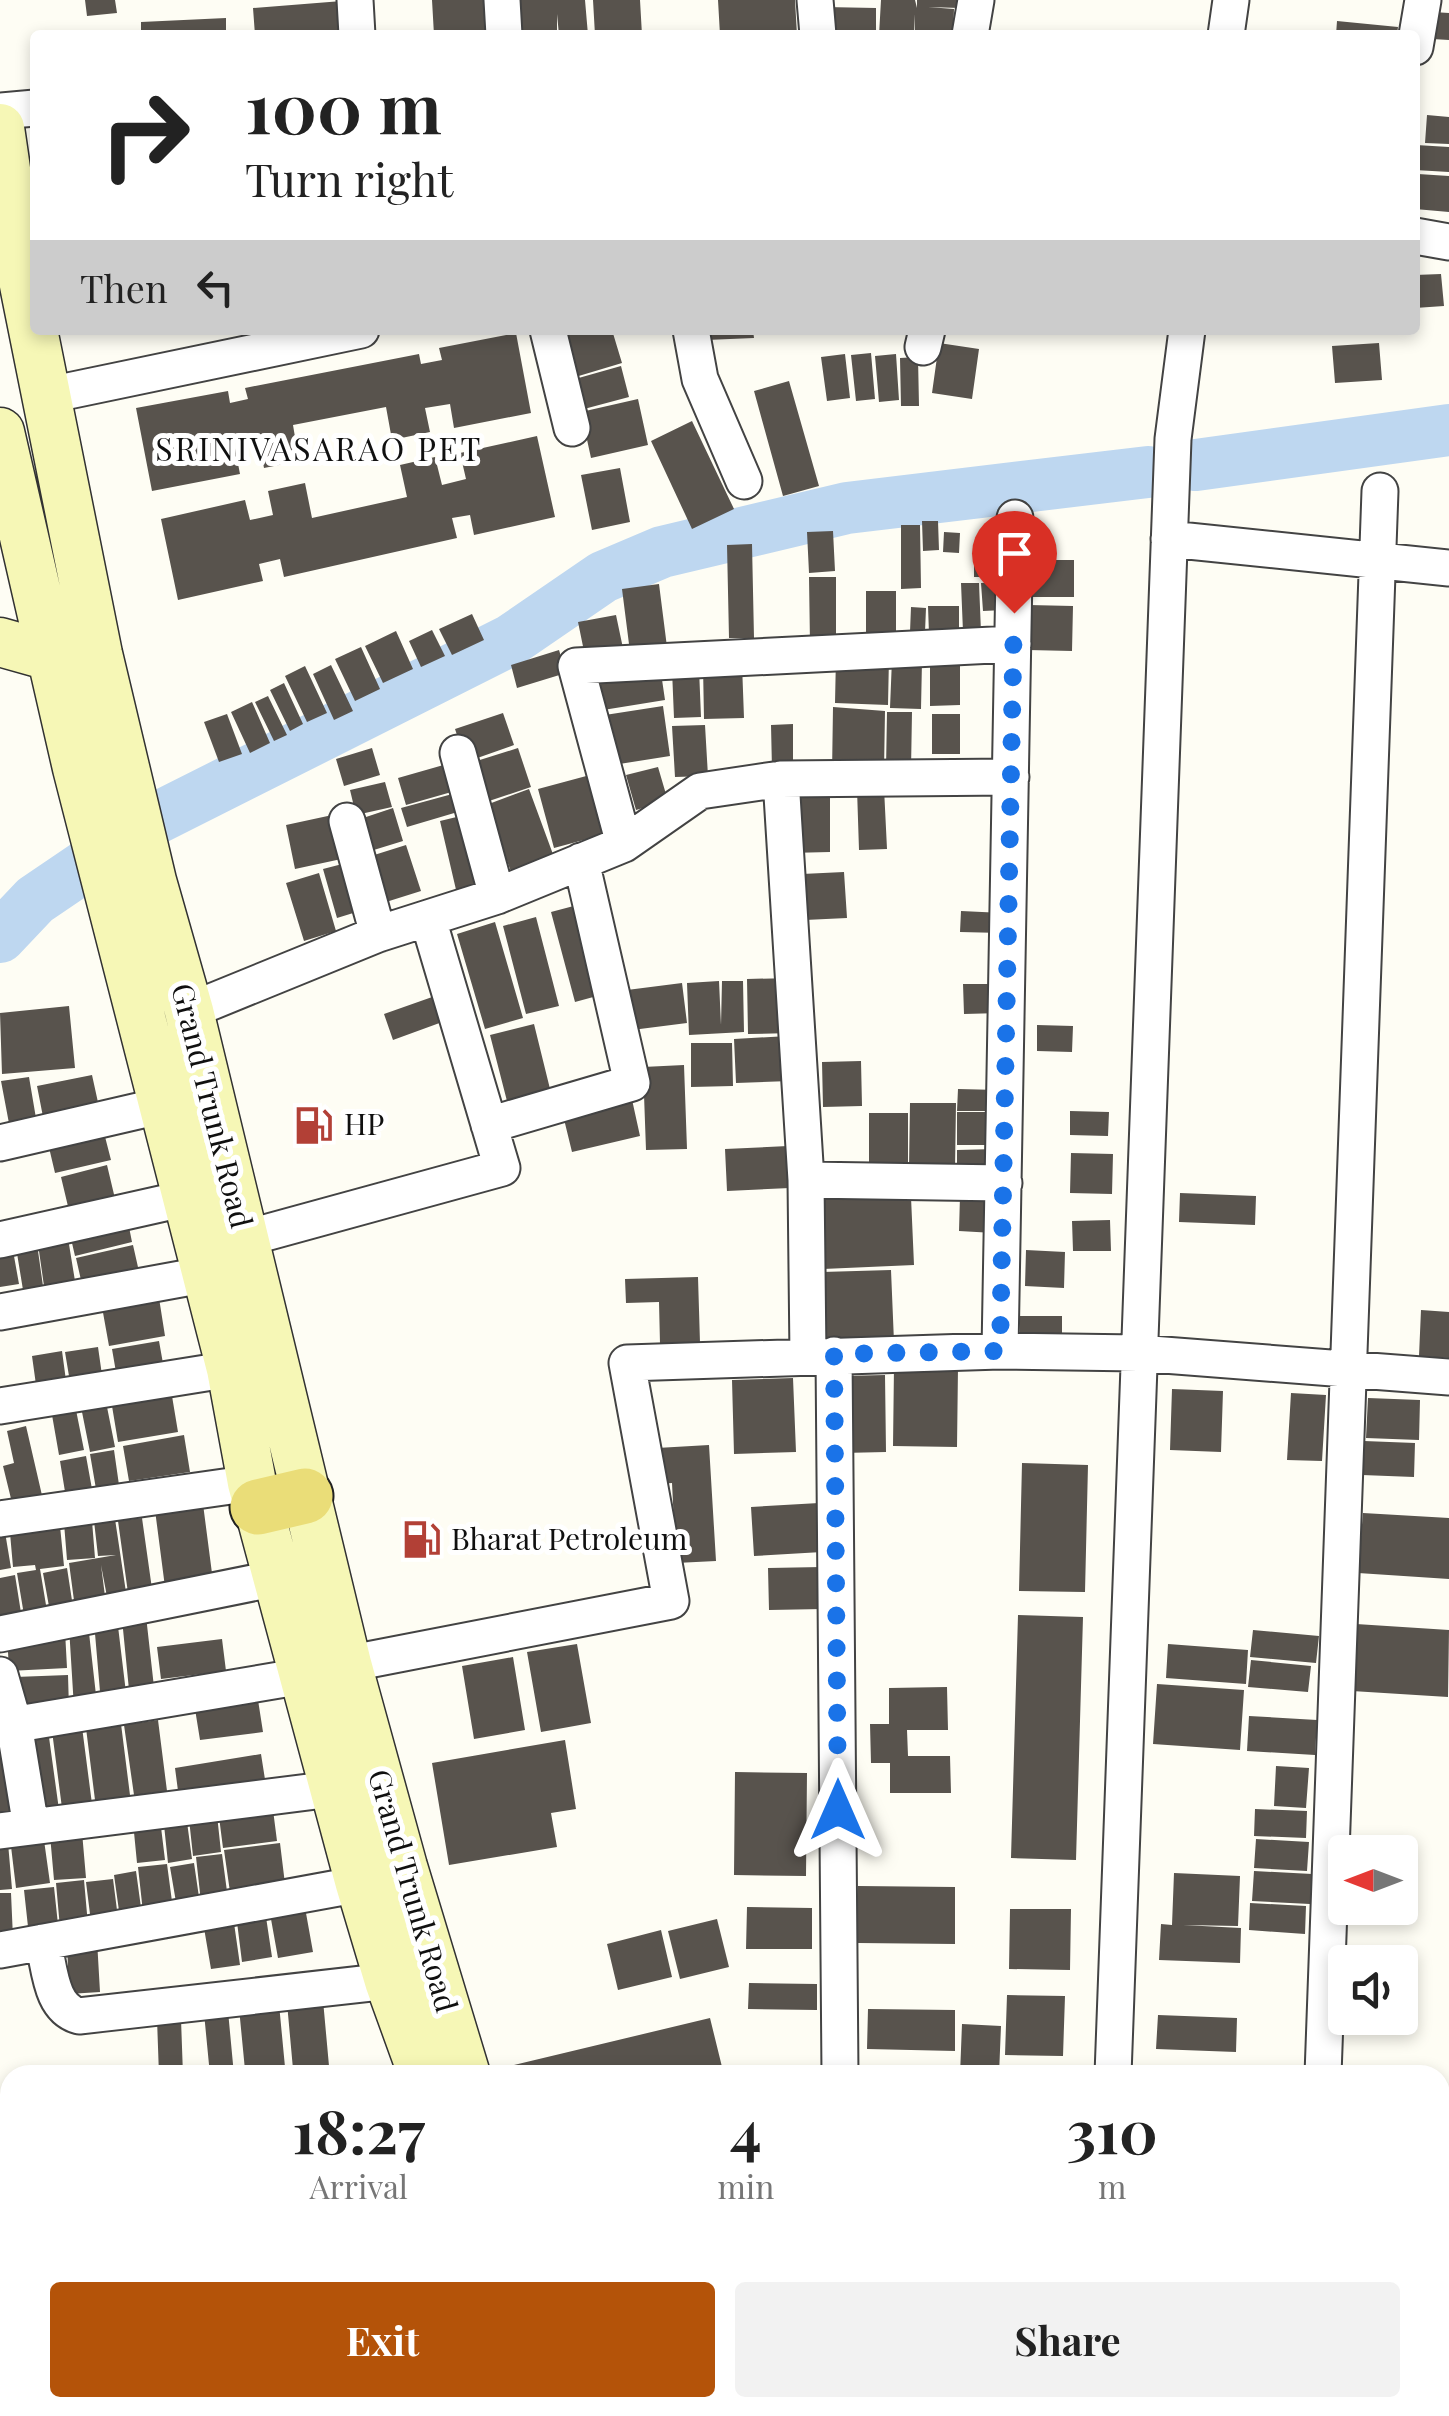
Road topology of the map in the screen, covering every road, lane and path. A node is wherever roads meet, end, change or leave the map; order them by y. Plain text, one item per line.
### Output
1 (355, 0) edge
2 (502, 0) edge
3 (815, 0) edge
4 (976, 0) edge
5 (1231, 0) edge
6 (1423, 0) edge
7 (357, 30) edge
8 (504, 30) edge
9 (818, 30) edge
10 (971, 30) edge
11 (1227, 30) edge
12 (1418, 30) edge
13 (30, 108) edge
14 (0, 111) edge
15 (0, 128) edge
16 (1420, 237) edge
17 (1449, 242) edge
18 (30, 311) edge
19 (35, 335) edge
20 (337, 335) edge
21 (549, 335) edge
22 (692, 335) edge
23 (1186, 335) edge
24 (48, 395) junction
25 (572, 428) dead end
26 (0, 432) edge
27 (744, 481) dead end
28 (1380, 490) dead end
29 (1015, 518) dead end
30 (1169, 539) junction
31 (1377, 561) junction
32 (1449, 568) edge
33 (0, 642) edge
34 (1014, 644) junction
35 (53, 658) junction
36 (458, 753) dead end
37 (1011, 777) junction
38 (782, 779) junction
39 (348, 821) dead end
40 (624, 844) junction
41 (581, 861) junction
42 (130, 886) junction
43 (496, 896) junction
44 (428, 918) junction
45 (378, 934) junction
46 (188, 1011) junction
47 (164, 1106) junction
48 (489, 1125) junction
49 (0, 1144) edge
50 (806, 1180) junction
51 (1004, 1183) junction
52 (187, 1198) junction
53 (244, 1239) junction
54 (0, 1240) edge
55 (208, 1274) junction
56 (0, 1312) edge
57 (1000, 1351) junction
58 (1138, 1353) junction
59 (822, 1355) junction
60 (1348, 1368) junction
61 (232, 1370) junction
62 (1449, 1377) edge
63 (0, 1406) edge
64 (272, 1495) junction
65 (0, 1519) edge
66 (277, 1578) junction
67 (0, 1634) edge
68 (325, 1670) junction
69 (0, 1674) edge
70 (7, 1726) edge
71 (332, 1789) junction
72 (16, 1829) edge
73 (360, 1884) junction
74 (43, 1942) junction
75 (0, 1950) edge
76 (389, 1981) junction
77 (419, 2065) edge
78 (463, 2065) edge
79 (840, 2065) edge
80 (1112, 2065) edge
81 (1323, 2065) edge

1 - 7 street
2 - 8 street
3 - 9 street
4 - 10 street
5 - 11 street
6 - 12 street
13 - 14 street
15 - 18 main road, Grand Trunk Road
16 - 17 street
19 - 24 main road, Grand Trunk Road
20 - 24 street
21 - 25 street
22 - 27 street
23 - 30 street
24 - 42 main road, Grand Trunk Road
26 - 35 main road, Grand Trunk Road
28 - 31 street
29 - 34 street
30 - 31 street
30 - 58 street
31 - 32 street
31 - 60 street
33 - 35 main road
34 - 37 street
34 - 40 street
35 - 42 main road, Grand Trunk Road
36 - 43 street
37 - 38 street
37 - 51 street
38 - 40 street
38 - 50 street
39 - 45 street
40 - 41 street
41 - 43 street
41 - 48 street
42 - 46 main road, Grand Trunk Road
42 - 47 main road, Grand Trunk Road
43 - 44 street
44 - 45 street
44 - 48 street
45 - 46 street
46 - 53 main road, Grand Trunk Road
47 - 49 street
47 - 52 main road, Grand Trunk Road
48 - 53 street
50 - 51 street
50 - 59 street
51 - 57 street
52 - 54 street
52 - 55 main road, Grand Trunk Road
53 - 64 main road, Grand Trunk Road
55 - 56 street
55 - 61 main road, Grand Trunk Road
57 - 58 street
57 - 59 street
58 - 60 street
58 - 80 street
59 - 68 street
59 - 79 street
60 - 62 street
60 - 81 street
61 - 63 street
61 - 64 main road, Grand Trunk Road
64 - 65 street
64 - 66 main road, Grand Trunk Road
64 - 68 main road, Grand Trunk Road
66 - 67 street
66 - 68 main road, Grand Trunk Road
68 - 70 street
68 - 71 main road, Grand Trunk Road
68 - 78 main road, Grand Trunk Road
69 - 70 street
70 - 72 street
71 - 72 street
71 - 73 main road, Grand Trunk Road
73 - 74 street
73 - 76 main road, Grand Trunk Road
74 - 75 street
74 - 76 street
76 - 77 main road, Grand Trunk Road

